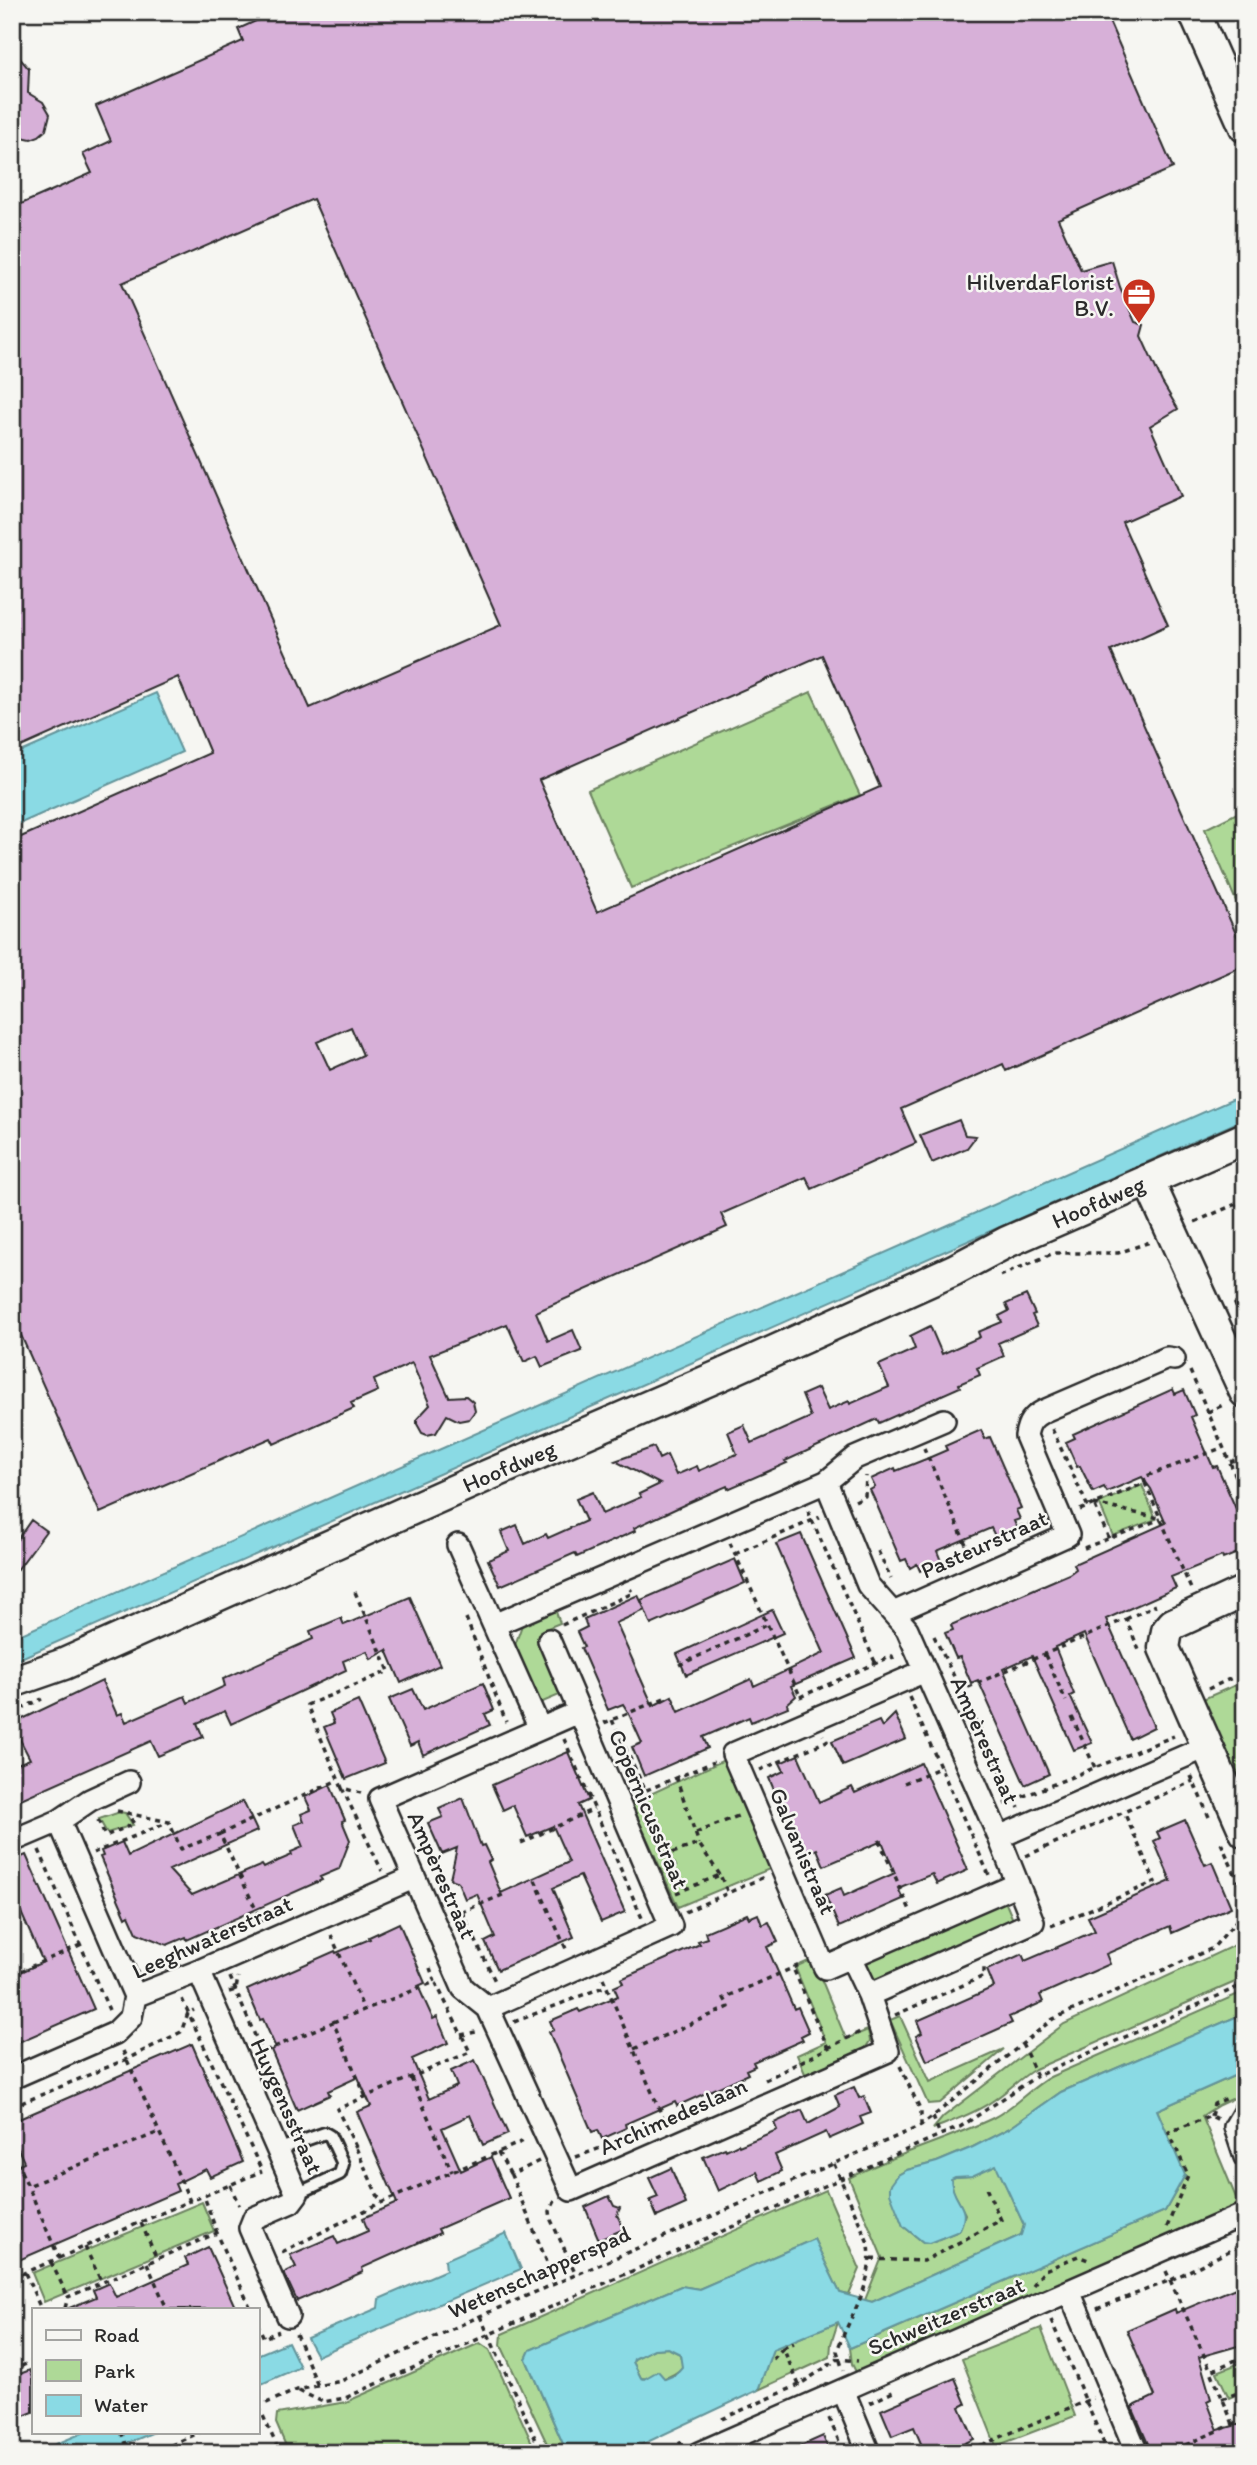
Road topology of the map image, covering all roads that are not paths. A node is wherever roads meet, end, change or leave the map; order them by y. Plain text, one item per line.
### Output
1 (1194, 12) edge
2 (1245, 127) edge
3 (1245, 1138) edge
4 (1245, 1157) edge
5 (1151, 1188) junction
6 (1181, 1363) road end
7 (1245, 1392) edge
8 (944, 1420) dead end
9 (826, 1482) junction
10 (458, 1545) dead end
11 (1245, 1591) edge
12 (892, 1612) junction
13 (494, 1625) junction
14 (549, 1640) road end
15 (64, 1664) junction
16 (925, 1671) junction
17 (12, 1682) edge
18 (12, 1696) edge
19 (579, 1712) junction
20 (540, 1729) junction
21 (1206, 1747) junction
22 (129, 1782) dead end
23 (62, 1828) junction
24 (1245, 1832) edge
25 (999, 1837) junction
26 (12, 1841) edge
27 (413, 1878) junction
28 (1018, 1884) junction
29 (851, 1957) junction
30 (199, 1971) junction
31 (869, 1995) junction
32 (135, 1996) junction
33 (496, 1997) junction
34 (12, 2078) edge
35 (1245, 2110) edge
36 (280, 2156) junction
37 (1245, 2157) edge
38 (297, 2194) junction
39 (1245, 2214) edge
40 (1069, 2291) junction
41 (290, 2321) road end
42 (843, 2390) junction
43 (693, 2446) edge
44 (869, 2453) edge
45 (1137, 2453) edge

1 - 2 main road
3 - 5 main road, Hoofdweg
4 - 5 main road, Hoofdweg
5 - 7 main road
5 - 15 main road, Hoofdweg
6 - 12 street, Pasteurstraat
8 - 9 street
9 - 12 street, Ampèrestraat
9 - 13 street
10 - 13 street
11 - 21 main road
12 - 16 street, Ampèrestraat
13 - 20 street
14 - 19 street
15 - 17 main road, Hoofdweg
15 - 18 main road, Hoofdweg
16 - 25 street, Ampèrestraat
16 - 29 street, Galvanistraat
19 - 20 street, Ampèrestraat
19 - 33 street, Copernicusstraat
20 - 27 street, Ampèrestraat
21 - 24 main road
21 - 25 street
22 - 23 street
23 - 26 street
23 - 32 street
25 - 28 street
27 - 30 street, Leeghwaterstraat
27 - 33 street, Ampèrestraat
28 - 29 street
28 - 31 street
29 - 31 street
30 - 32 street, Leeghwaterstraat
30 - 36 street, Huygensstraat
31 - 33 street, Archimedeslaan
32 - 34 street, Leeghwaterstraat
35 - 37 street
36 - 38 street, Huygensstraat
36 - 38 lane
38 - 41 street, Huygensstraat
39 - 40 street, Schweitzerstraat
40 - 42 street, Schweitzerstraat
40 - 45 street
42 - 43 street, Schweitzerstraat
42 - 44 street

